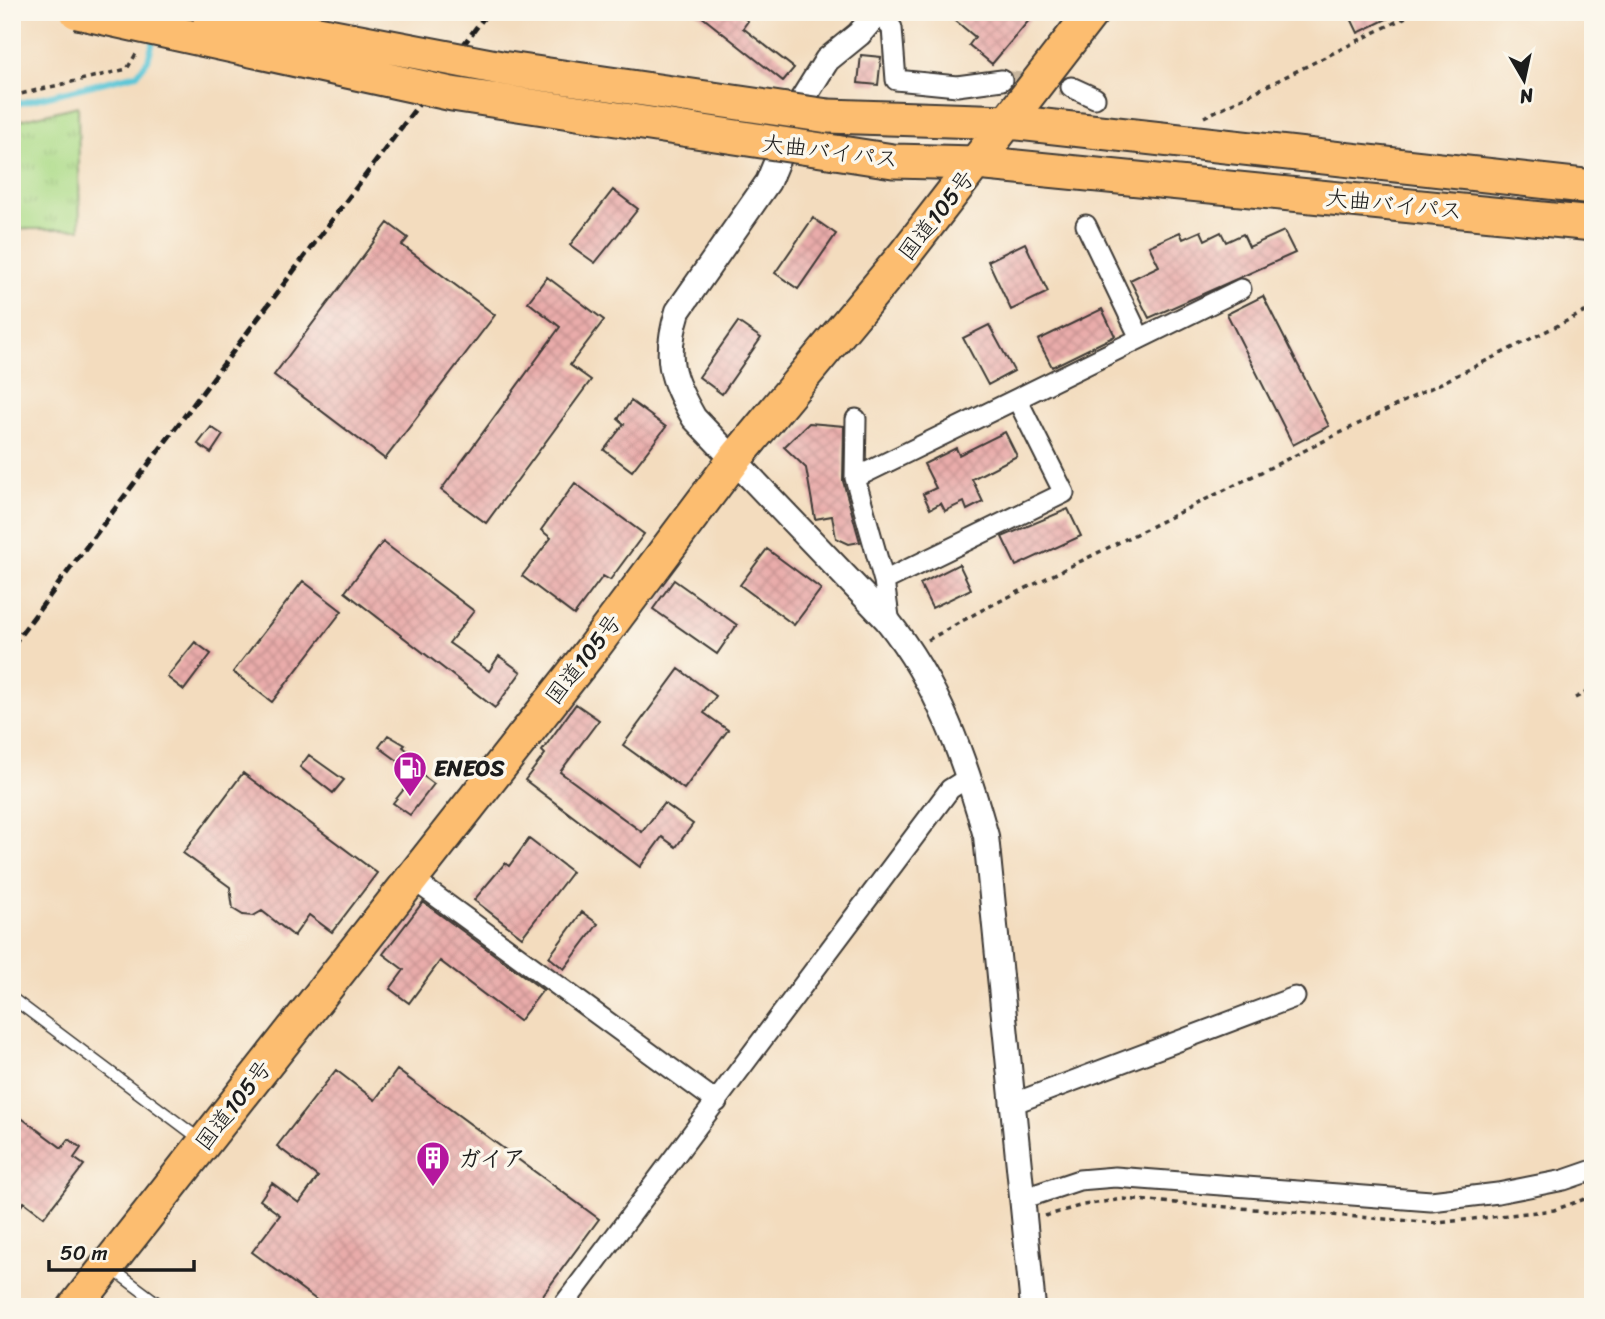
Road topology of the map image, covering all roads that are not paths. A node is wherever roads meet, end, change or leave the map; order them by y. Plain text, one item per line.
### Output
1 (77, 12) edge
2 (208, 12) edge
3 (1092, 12) edge
4 (877, 13) edge
5 (1002, 80) tunnel mouth
6 (1071, 87) tunnel mouth
7 (1095, 98) dead end
8 (1009, 121) junction
9 (977, 163) junction
10 (1593, 187) edge
11 (1593, 224) edge
12 (1086, 225) dead end
13 (1241, 289) dead end
14 (1140, 338) junction
15 (1017, 399) junction
16 (856, 419) dead end
17 (734, 460) junction
18 (855, 478) junction
19 (884, 581) junction
20 (890, 624) junction
21 (969, 777) junction
22 (411, 878) junction
23 (1295, 997) dead end
24 (12, 998) edge
25 (717, 1102) junction
26 (1012, 1104) junction
27 (204, 1142) junction
28 (1593, 1171) edge
29 (1022, 1199) junction
30 (108, 1266) junction
31 (75, 1307) edge
32 (163, 1307) edge
33 (562, 1307) edge
34 (1034, 1307) edge

1 - 9 highway, 大曲バイパス, bridge
2 - 8 highway, 大曲バイパス, bridge
3 - 8 highway, 国道105号
4 - 5 street
4 - 17 street
6 - 7 street
8 - 9 highway, 国道105号
8 - 10 highway, 大曲バイパス
9 - 11 highway, 大曲バイパス
9 - 17 highway, 国道105号
12 - 14 street
13 - 14 street
14 - 15 street
15 - 18 street
15 - 19 street
16 - 18 street
17 - 20 street
17 - 22 highway, 国道105号
18 - 19 street
19 - 20 street
20 - 21 street
21 - 25 street
21 - 26 street
22 - 25 street
22 - 27 highway, 国道105号
23 - 26 street
24 - 27 lane
25 - 33 street
26 - 29 street
27 - 30 highway, 国道105号
28 - 29 street
29 - 34 street
30 - 31 highway, 国道105号
30 - 32 lane

